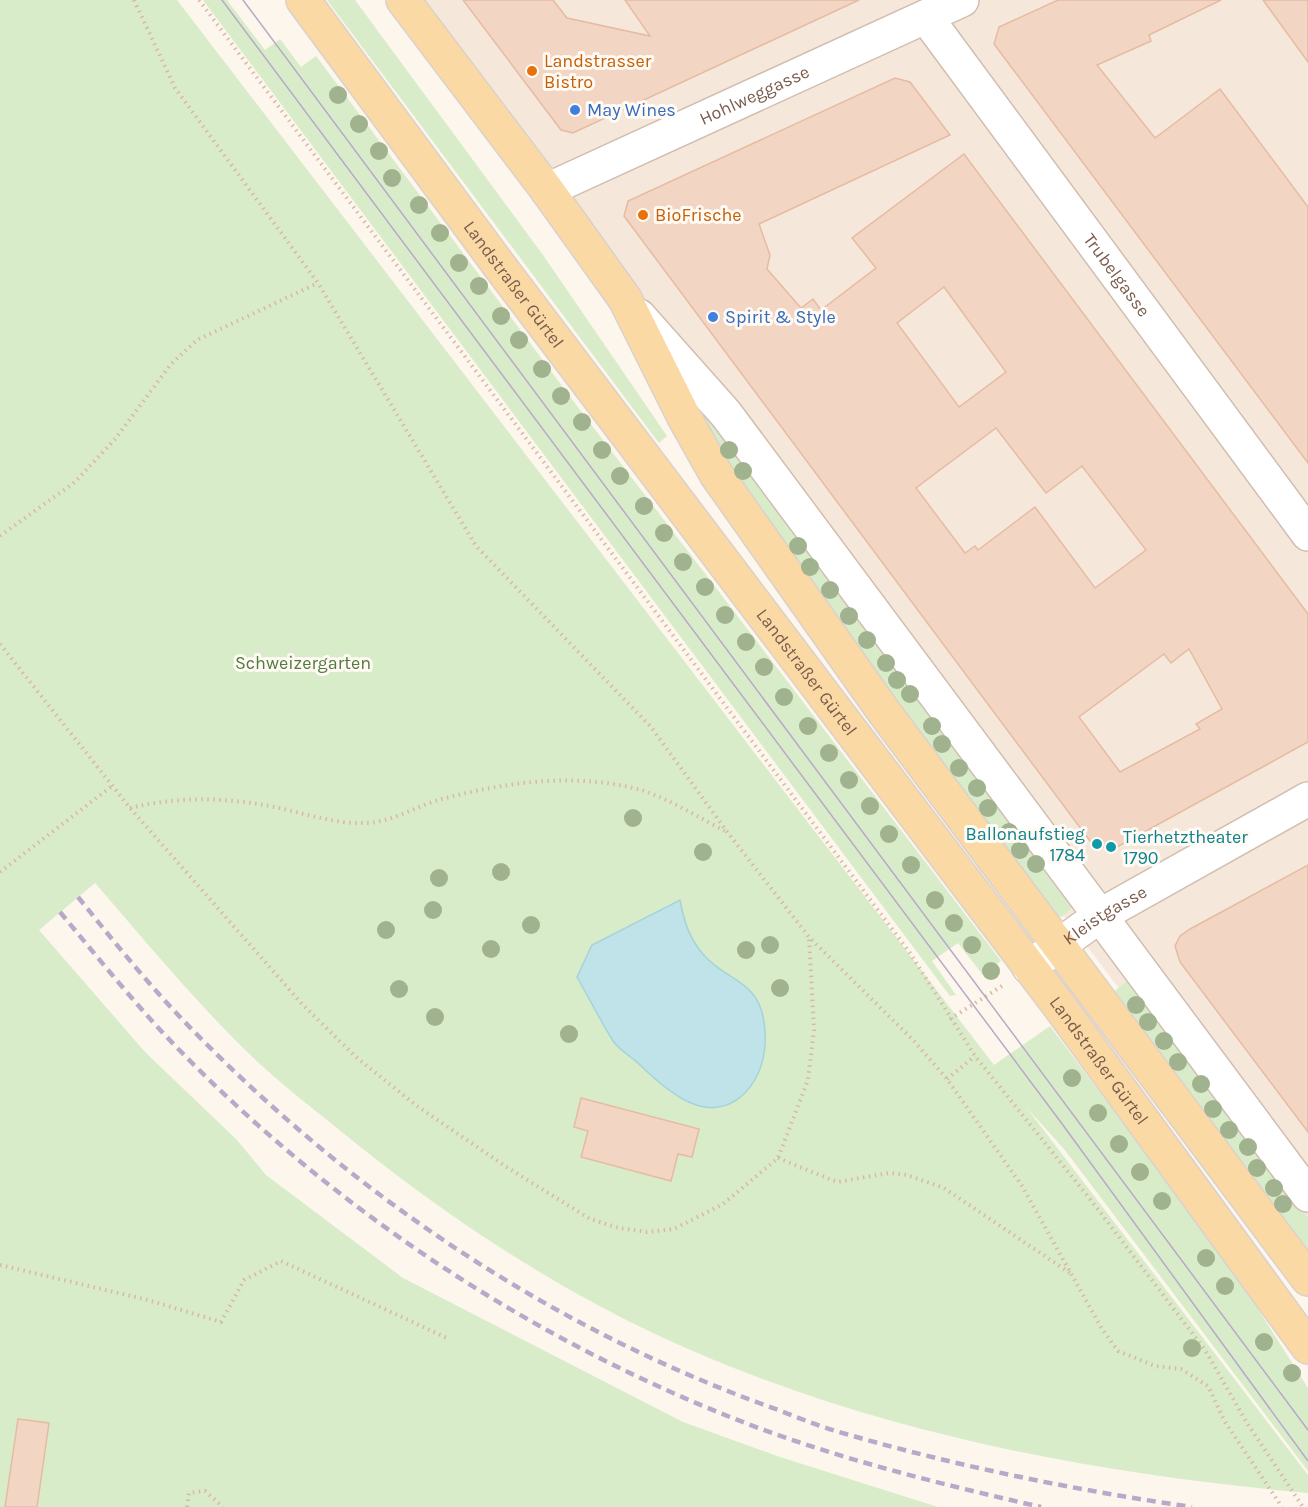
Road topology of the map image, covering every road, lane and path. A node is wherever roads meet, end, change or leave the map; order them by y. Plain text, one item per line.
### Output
1 (135, 0) edge
2 (199, 0) edge
3 (303, 0) edge
4 (403, 0) edge
5 (962, 0) edge
6 (926, 17) junction
7 (548, 189) junction
8 (318, 283) junction
9 (625, 299) junction
10 (1308, 534) edge
11 (0, 536) edge
12 (0, 644) edge
13 (112, 786) junction
14 (1308, 799) edge
15 (130, 808) junction
16 (728, 833) junction
17 (0, 872) edge
18 (1101, 915) junction
19 (809, 937) junction
20 (1058, 946) junction
21 (1018, 975) junction
22 (950, 1019) junction
23 (975, 1056) junction
24 (947, 1079) junction
25 (778, 1158) junction
26 (1308, 1195) edge
27 (0, 1265) edge
28 (1072, 1275) junction
29 (1308, 1279) edge
30 (447, 1338) dead end
31 (1308, 1347) edge
32 (187, 1507) edge
33 (224, 1507) edge
34 (1282, 1507) edge
35 (1303, 1507) edge

1 - 8 path
2 - 22 path
3 - 21 main road, Landstraßer Gürtel
4 - 7 main road, Landstraßer Gürtel
5 - 6 street, Hohlweggasse
6 - 7 street, Hohlweggasse
6 - 10 street, Trubelgasse
7 - 9 main road, Landstraßer Gürtel
8 - 11 path
8 - 16 path
9 - 18 street, Landstraßer Gürtel
9 - 20 main road, Landstraßer Gürtel
12 - 13 path
13 - 15 path
13 - 17 path
14 - 18 street, Kleistgasse
15 - 16 path
15 - 25 path
16 - 19 path
18 - 20 street, Kleistgasse
18 - 26 street, Landstraßer Gürtel
19 - 24 path
19 - 25 path
20 - 21 street, Kleistgasse
20 - 29 main road, Landstraßer Gürtel
21 - 22 path
21 - 31 main road, Landstraßer Gürtel
22 - 23 path
23 - 24 path
23 - 35 path
24 - 28 path
25 - 28 path
27 - 30 path
28 - 34 path
32 - 33 path

